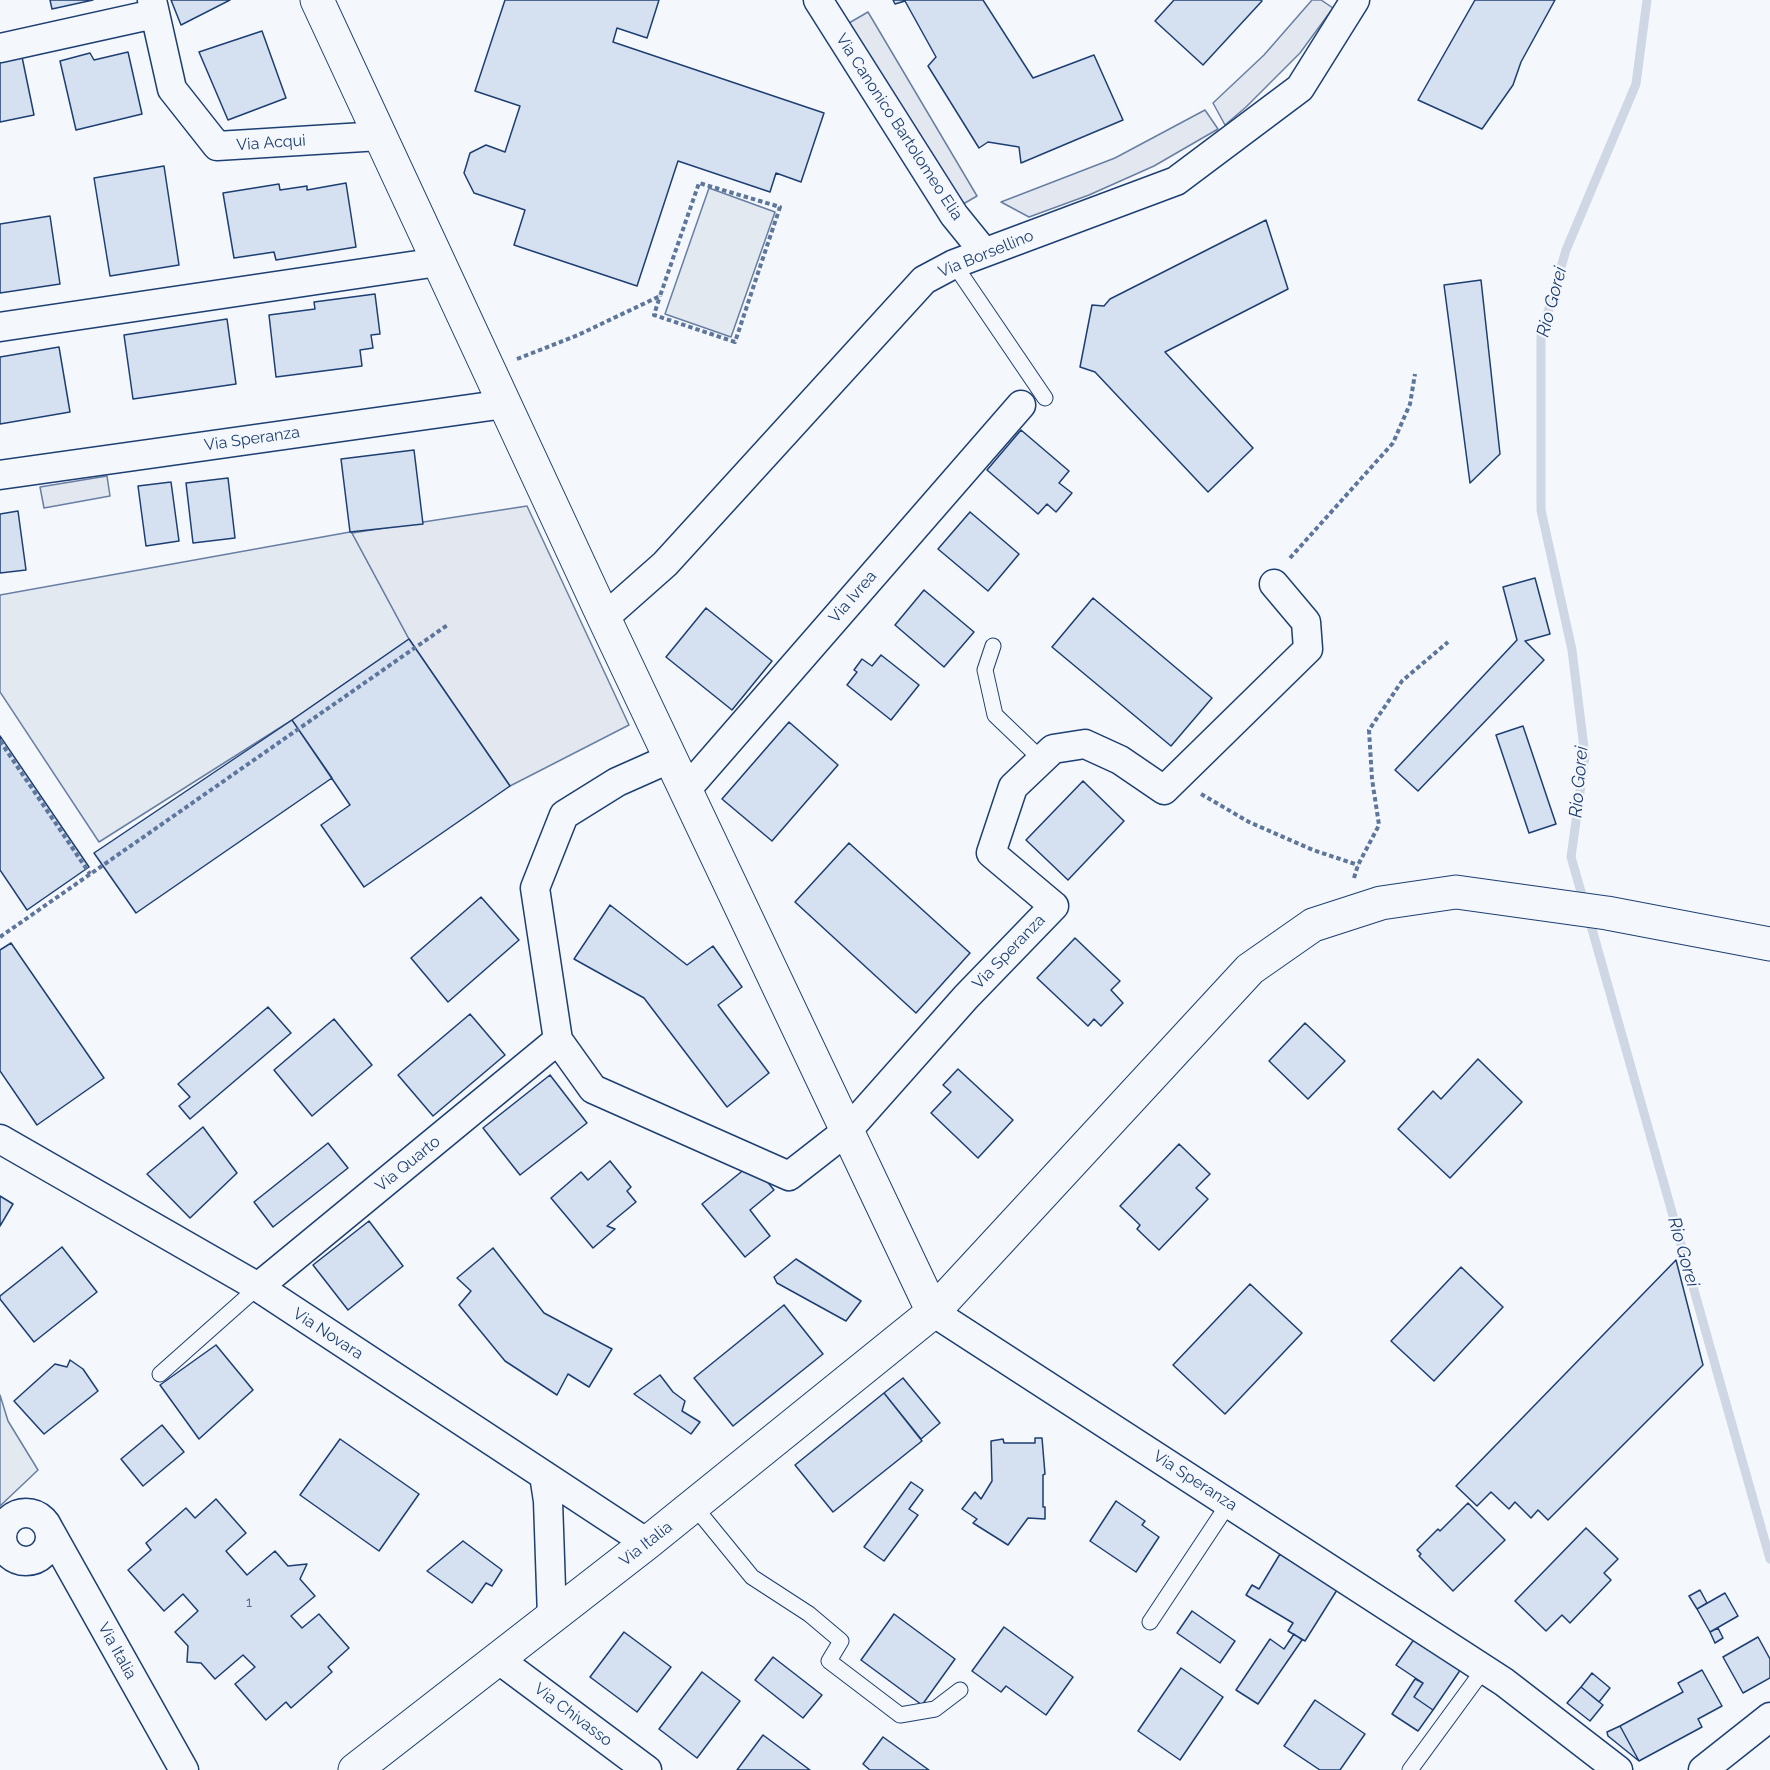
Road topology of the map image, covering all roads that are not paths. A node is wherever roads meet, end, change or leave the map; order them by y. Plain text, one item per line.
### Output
1 (317, 0) edge
2 (818, 0) edge
3 (1355, 0) edge
4 (153, 7) edge
5 (0, 48) edge
6 (380, 136) junction
7 (984, 252) junction
8 (438, 262) junction
9 (954, 264) junction
10 (0, 327) edge
11 (1033, 402) joint
12 (505, 404) junction
13 (0, 475) edge
14 (1274, 584) road end
15 (604, 618) junction
16 (993, 646) dead end
17 (671, 758) junction
18 (1042, 760) junction
19 (686, 790) junction
20 (1770, 944) edge
21 (558, 1041) junction
22 (848, 1131) junction
23 (0, 1139) edge
24 (258, 1287) junction
25 (933, 1312) junction
26 (160, 1374) dead end
27 (544, 1475) junction
28 (1229, 1503) junction
29 (694, 1506) junction
30 (4, 1520) edge
31 (50, 1531) junction
32 (648, 1543) junction
33 (552, 1617) junction
34 (1150, 1622) dead end
35 (498, 1659) junction
36 (1484, 1669) junction
37 (960, 1690) dead end
38 (1770, 1717) edge
39 (184, 1770) edge
40 (355, 1770) edge
41 (647, 1770) edge
42 (1410, 1770) edge
43 (1618, 1770) edge
44 (1702, 1770) edge

1 - 6 street
2 - 7 street, Via Canonico Bartolomeo Elia
3 - 7 street, Via Borsellino
4 - 5 street
4 - 6 street, Via Acqui
6 - 8 street
7 - 9 street, Via Borsellino
8 - 10 street
8 - 12 street
9 - 11 lane
9 - 15 street, Via Borsellino
11 - 19 street, Via Ivrea
12 - 13 street, Via Speranza
12 - 15 street
14 - 18 street, Via Speranza
15 - 17 street
16 - 18 lane
17 - 19 street
17 - 21 street, Via Speranza
18 - 22 street, Via Speranza
19 - 22 street
20 - 25 street, Via Italia
21 - 22 street, Via Speranza
21 - 24 street, Via Quarto
22 - 25 street
23 - 24 street, Via Novara
24 - 26 lane
24 - 27 street, Via Novara
25 - 28 street, Via Speranza
25 - 29 street, Via Italia
27 - 32 street, Via Novara
27 - 33 street
28 - 34 lane
28 - 36 street, Via Speranza
29 - 32 street, Via Italia
29 - 37 lane
30 - 31 street, Via Italia
30 - 31 street, Via Italia
31 - 39 street, Via Italia
32 - 33 street, Via Italia
33 - 35 street, Via Italia
35 - 40 street, Via Italia
35 - 41 street, Via Chivasso
36 - 42 lane
36 - 43 street, Via Speranza
38 - 44 street

